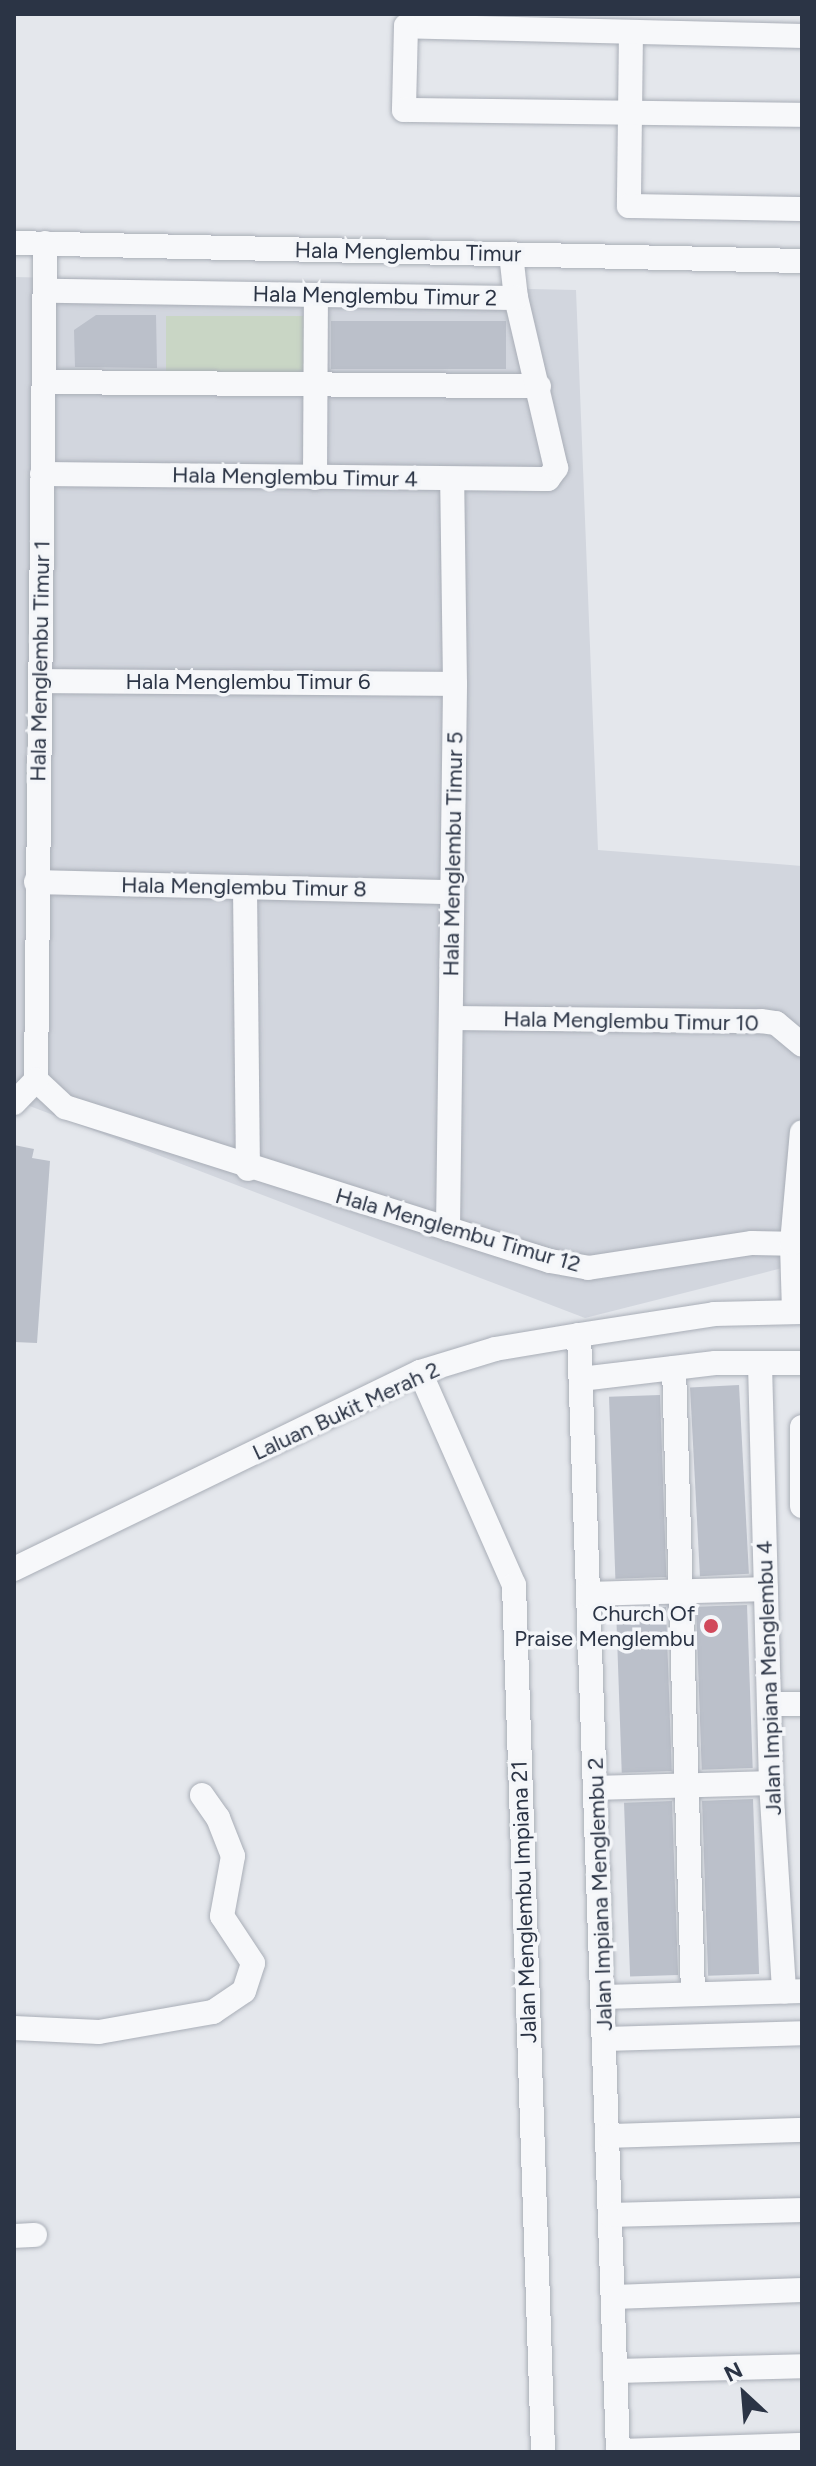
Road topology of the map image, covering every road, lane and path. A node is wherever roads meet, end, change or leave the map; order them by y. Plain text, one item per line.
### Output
1 (538, 22) edge
2 (631, 32) junction
3 (802, 36) edge
4 (630, 113) junction
5 (802, 115) edge
6 (802, 209) edge
7 (14, 243) edge
8 (45, 243) junction
9 (511, 254) junction
10 (802, 261) edge
11 (46, 291) junction
12 (316, 295) junction
13 (516, 298) junction
14 (44, 382) junction
15 (316, 384) junction
16 (539, 386) junction
17 (42, 474) junction
18 (315, 478) junction
19 (452, 479) junction
20 (548, 479) joint
21 (40, 681) junction
22 (455, 684) junction
23 (36, 882) junction
24 (245, 887) junction
25 (452, 892) junction
26 (24, 939) edge
27 (452, 1018) junction
28 (802, 1045) edge
29 (36, 1080) junction
30 (14, 1103) edge
31 (802, 1132) edge
32 (248, 1169) junction
33 (448, 1229) junction
34 (797, 1243) edge
35 (798, 1312) edge
36 (579, 1335) junction
37 (802, 1363) edge
38 (760, 1364) junction
39 (674, 1368) junction
40 (420, 1372) junction
41 (581, 1379) junction
42 (802, 1427) edge
43 (802, 1506) edge
44 (14, 1569) edge
45 (766, 1589) junction
46 (683, 1591) junction
47 (589, 1594) junction
48 (770, 1704) junction
49 (802, 1704) edge
50 (771, 1783) junction
51 (689, 1785) junction
52 (596, 1788) junction
53 (202, 1795) dead end
54 (793, 1991) edge
55 (693, 1994) junction
56 (604, 1997) junction
57 (14, 2028) edge
58 (802, 2033) edge
59 (605, 2039) junction
60 (802, 2130) edge
61 (609, 2136) junction
62 (802, 2210) edge
63 (611, 2215) junction
64 (802, 2290) edge
65 (614, 2297) junction
66 (802, 2366) edge
67 (616, 2371) junction
68 (802, 2445) edge
69 (618, 2451) edge
70 (543, 2452) edge

1 - 2 street
1 - 4 street
2 - 3 street
2 - 4 street
4 - 5 street
4 - 6 street
7 - 8 street, Hala Menglembu Timur
8 - 9 street, Hala Menglembu Timur
8 - 11 street, Hala Menglembu Timur 1
9 - 10 street, Hala Menglembu Timur
9 - 13 street
11 - 12 street, Hala Menglembu Timur 2
11 - 14 street, Hala Menglembu Timur 1
12 - 13 street, Hala Menglembu Timur 2
12 - 15 street
13 - 16 street, Hala Menglembu Timur 2
14 - 15 street
14 - 17 street, Hala Menglembu Timur 1
15 - 16 street
15 - 18 street
16 - 20 street, Hala Menglembu Timur 2
17 - 18 street, Hala Menglembu Timur 4
17 - 21 street, Hala Menglembu Timur 1
18 - 19 street, Hala Menglembu Timur 4
19 - 20 street, Hala Menglembu Timur 4
19 - 22 street, Hala Menglembu Timur 5
21 - 22 street, Hala Menglembu Timur 6
21 - 23 street, Hala Menglembu Timur 1
22 - 25 street, Hala Menglembu Timur 5
23 - 24 street, Hala Menglembu Timur 8
23 - 26 street, Hala Menglembu Timur 1
24 - 25 street, Hala Menglembu Timur 8
24 - 32 street
25 - 27 street, Hala Menglembu Timur 5
26 - 29 street, Hala Menglembu Timur 1
27 - 28 street, Hala Menglembu Timur 10
27 - 33 street, Hala Menglembu Timur 5
29 - 30 street
29 - 32 street, Hala Menglembu Timur 12
31 - 34 street
32 - 33 street, Hala Menglembu Timur 12
33 - 34 street, Hala Menglembu Timur 12
34 - 35 street
35 - 36 street, Laluan Bukit Merah 2
36 - 40 street, Laluan Bukit Merah 2
36 - 41 street, Jalan Impiana Menglembu 2
37 - 38 street
38 - 39 street
38 - 45 street, Jalan Impiana Menglembu 4
39 - 41 street
39 - 46 street
40 - 44 street, Laluan Bukit Merah 2
40 - 70 street, Jalan Menglembu Impiana 21
41 - 47 street, Jalan Impiana Menglembu 2
42 - 43 street
45 - 46 street
45 - 48 street, Jalan Impiana Menglembu 4
46 - 47 street
46 - 51 street
47 - 52 street, Jalan Impiana Menglembu 2
48 - 49 street
48 - 50 street, Jalan Impiana Menglembu 4
50 - 51 street
50 - 54 street, Jalan Impiana Menglembu 4
51 - 52 street
51 - 55 street
52 - 56 street, Jalan Impiana Menglembu 2
53 - 57 street
54 - 55 street
55 - 56 street
56 - 59 street, Jalan Impiana Menglembu 2
58 - 59 street
59 - 61 street, Jalan Impiana Menglembu 2
60 - 61 street
61 - 63 street, Jalan Impiana Menglembu 2
62 - 63 street
63 - 65 street, Jalan Impiana Menglembu 2
64 - 65 street
65 - 67 street, Jalan Impiana Menglembu 2
66 - 67 street
67 - 69 street, Jalan Impiana Menglembu 2
68 - 69 street

